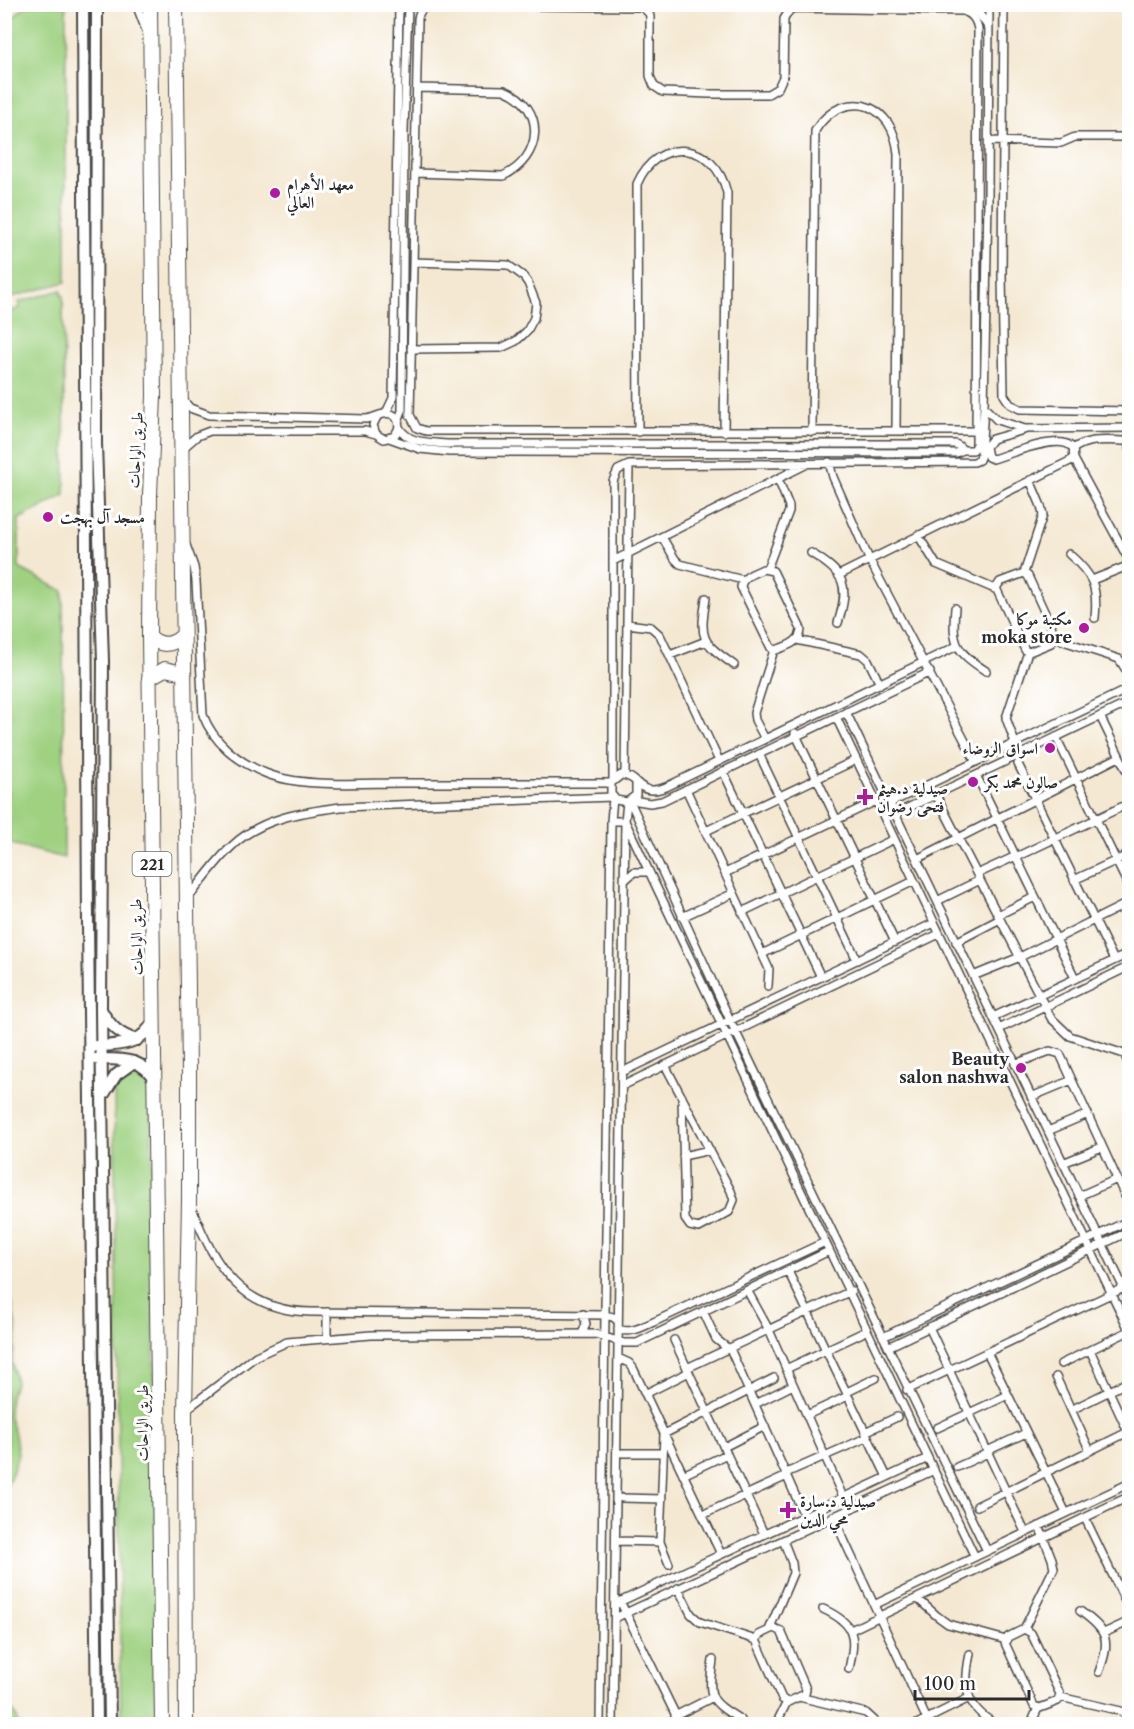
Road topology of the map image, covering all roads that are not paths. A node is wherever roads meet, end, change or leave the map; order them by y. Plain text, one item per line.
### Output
1 (83, 4) edge
2 (97, 4) edge
3 (136, 4) edge
4 (150, 4) edge
5 (399, 4) edge
6 (408, 4) edge
7 (968, 4) edge
8 (989, 4) edge
9 (1004, 4) edge
10 (178, 6) edge
11 (646, 7) edge
12 (989, 27) junction
13 (151, 42) junction
14 (406, 74) junction
15 (397, 75) junction
16 (417, 88) junction
17 (404, 132) junction
18 (416, 133) junction
19 (1130, 137) edge
20 (989, 141) junction
21 (1003, 141) junction
22 (415, 173) junction
23 (413, 262) junction
24 (403, 305) junction
25 (412, 305) junction
26 (986, 319) junction
27 (1002, 319) junction
28 (411, 349) junction
29 (180, 395) junction
30 (984, 407) junction
31 (1130, 411) edge
32 (386, 413) junction
33 (297, 417) junction
34 (376, 417) junction
35 (322, 418) junction
36 (398, 424) junction
37 (1130, 428) edge
38 (1025, 429) junction
39 (297, 431) junction
40 (322, 431) junction
41 (896, 431) junction
42 (976, 431) junction
43 (609, 432) junction
44 (638, 432) junction
45 (724, 432) junction
46 (812, 432) junction
47 (848, 433) junction
48 (376, 434) junction
49 (389, 438) junction
50 (1129, 441) edge
51 (608, 443) junction
52 (732, 444) junction
53 (848, 444) junction
54 (1073, 449) junction
55 (180, 450) junction
56 (963, 450) junction
57 (1130, 452) edge
58 (732, 453) junction
59 (1074, 459) junction
60 (830, 462) junction
61 (810, 463) junction
62 (629, 465) junction
63 (778, 479) junction
64 (1030, 480) junction
65 (181, 533) junction
66 (918, 535) junction
67 (662, 537) junction
68 (628, 553) junction
69 (811, 553) dead end
70 (1069, 554) dead end
71 (869, 560) junction
72 (613, 561) junction
73 (1129, 562) edge
74 (767, 569) junction
75 (1024, 573) junction
76 (839, 575) junction
77 (743, 580) junction
78 (1092, 580) junction
79 (997, 590) junction
80 (706, 598) dead end
81 (955, 608) dead end
82 (1095, 618) dead end
83 (838, 623) dead end
84 (627, 624) junction
85 (149, 636) junction
86 (182, 636) junction
87 (1054, 638) junction
88 (706, 640) junction
89 (797, 640) junction
90 (957, 646) junction
91 (774, 650) junction
92 (1028, 652) junction
93 (670, 655) junction
94 (86, 661) junction
95 (103, 661) junction
96 (925, 663) junction
97 (734, 665) dead end
98 (986, 671) dead end
99 (930, 672) junction
100 (103, 673) junction
101 (183, 673) junction
102 (86, 674) junction
103 (1130, 676) edge
104 (149, 678) junction
105 (880, 684) junction
106 (1130, 688) edge
107 (1130, 702) edge
108 (846, 712) junction
109 (1100, 716) junction
110 (836, 717) junction
111 (792, 726) junction
112 (797, 736) junction
113 (1030, 736) junction
114 (1056, 737) junction
115 (765, 739) junction
116 (1015, 743) junction
117 (1035, 747) junction
118 (759, 754) junction
119 (1119, 757) junction
120 (856, 760) junction
121 (719, 761) junction
122 (976, 762) junction
123 (1018, 764) dead end
124 (723, 771) junction
125 (625, 775) junction
126 (817, 778) junction
127 (1076, 778) junction
128 (1130, 778) edge
129 (979, 780) dead end
130 (612, 781) junction
131 (636, 784) junction
132 (686, 789) junction
133 (658, 790) junction
134 (936, 795) junction
135 (779, 796) junction
136 (613, 798) junction
137 (1035, 799) junction
138 (630, 801) junction
139 (662, 801) junction
140 (876, 801) junction
141 (650, 803) junction
142 (890, 803) junction
143 (1130, 803) edge
144 (743, 814) junction
145 (895, 814) junction
146 (997, 818) junction
147 (1096, 819) junction
148 (837, 820) junction
149 (611, 821) junction
150 (625, 821) junction
151 (640, 822) junction
152 (706, 831) junction
153 (799, 838) junction
154 (958, 838) junction
155 (894, 839) junction
156 (1055, 839) junction
157 (1130, 854) edge
158 (763, 855) junction
159 (1016, 857) junction
160 (854, 858) junction
161 (917, 859) junction
162 (1116, 860) junction
163 (648, 872) junction
164 (725, 873) junction
165 (817, 876) junction
166 (979, 877) junction
167 (1074, 880) junction
168 (624, 881) junction
169 (914, 881) junction
170 (1130, 889) edge
171 (734, 893) junction
172 (781, 893) junction
173 (1035, 897) junction
174 (187, 900) junction
175 (874, 900) junction
176 (937, 901) junction
177 (1130, 902) edge
178 (742, 912) junction
179 (682, 917) junction
180 (837, 917) junction
181 (999, 917) junction
182 (1094, 920) junction
183 (88, 923) junction
184 (103, 923) junction
185 (934, 923) junction
186 (939, 934) junction
187 (801, 935) junction
188 (1056, 939) junction
189 (895, 942) junction
190 (956, 942) junction
191 (102, 943) junction
192 (89, 944) junction
193 (695, 944) junction
194 (685, 950) junction
195 (762, 954) junction
196 (1129, 954) edge
197 (1020, 957) junction
198 (857, 960) junction
199 (1113, 960) junction
200 (609, 966) junction
201 (1130, 966) edge
202 (623, 967) junction
203 (825, 975) junction
204 (973, 976) junction
205 (1075, 978) junction
206 (833, 984) junction
207 (768, 986) dead end
208 (978, 987) junction
209 (968, 993) junction
210 (1039, 995) junction
211 (1045, 1007) junction
212 (101, 1010) junction
213 (993, 1017) junction
214 (154, 1019) junction
215 (730, 1020) junction
216 (721, 1024) junction
217 (999, 1029) junction
218 (735, 1031) junction
219 (726, 1035) junction
220 (137, 1040) junction
221 (102, 1045) junction
222 (90, 1046) junction
223 (1128, 1055) edge
224 (90, 1059) junction
225 (103, 1059) junction
226 (134, 1062) junction
227 (1016, 1064) junction
228 (665, 1065) junction
229 (1130, 1068) edge
230 (622, 1071) junction
231 (1072, 1080) junction
232 (156, 1084) junction
233 (621, 1086) junction
234 (104, 1094) junction
235 (682, 1097) junction
236 (1031, 1097) junction
237 (1039, 1114) junction
238 (1088, 1114) junction
239 (1028, 1120) junction
240 (1048, 1131) junction
241 (790, 1145) junction
242 (1102, 1147) junction
243 (710, 1150) junction
244 (781, 1150) junction
245 (683, 1156) junction
246 (1063, 1163) junction
247 (607, 1179) junction
248 (620, 1179) junction
249 (1117, 1179) junction
250 (1079, 1196) junction
251 (1125, 1196) dead end
252 (189, 1200) junction
253 (1130, 1220) edge
254 (1130, 1232) edge
255 (1097, 1235) junction
256 (1086, 1240) junction
257 (825, 1242) junction
258 (1102, 1245) junction
259 (1090, 1250) junction
260 (829, 1251) junction
261 (788, 1271) junction
262 (1126, 1286) edge
263 (859, 1287) junction
264 (747, 1290) junction
265 (849, 1292) junction
266 (1111, 1294) junction
267 (1130, 1301) edge
268 (704, 1311) junction
269 (808, 1311) junction
270 (327, 1312) junction
271 (583, 1314) junction
272 (605, 1315) junction
273 (664, 1318) junction
274 (618, 1325) junction
275 (929, 1327) junction
276 (669, 1329) junction
277 (769, 1330) junction
278 (1129, 1332) edge
279 (862, 1333) dead end
280 (582, 1334) junction
281 (605, 1336) junction
282 (883, 1337) junction
283 (327, 1338) junction
284 (674, 1340) dead end
285 (618, 1341) junction
286 (888, 1347) junction
287 (728, 1349) junction
288 (826, 1350) junction
289 (1090, 1350) junction
290 (987, 1352) junction
291 (618, 1358) junction
292 (1061, 1364) dead end
293 (688, 1370) junction
294 (786, 1370) junction
295 (950, 1370) junction
296 (94, 1373) junction
297 (105, 1373) junction
298 (1056, 1377) dead end
299 (774, 1378) dead end
300 (876, 1378) dead end
301 (1130, 1381) edge
302 (793, 1385) junction
303 (909, 1390) junction
304 (749, 1391) junction
305 (1109, 1391) junction
306 (645, 1394) junction
307 (848, 1394) junction
308 (898, 1395) junction
309 (1008, 1395) junction
310 (755, 1404) junction
311 (1071, 1410) junction
312 (185, 1411) junction
313 (708, 1412) junction
314 (969, 1413) junction
315 (807, 1414) junction
316 (897, 1417) dead end
317 (765, 1426) junction
318 (937, 1428) dead end
319 (1129, 1432) edge
320 (1026, 1433) junction
321 (664, 1434) junction
322 (867, 1434) junction
323 (726, 1451) junction
324 (1090, 1451) junction
325 (988, 1452) junction
326 (622, 1453) dead end
327 (663, 1453) junction
328 (825, 1456) junction
329 (928, 1458) junction
330 (957, 1467) dead end
331 (603, 1470) junction
332 (617, 1470) junction
333 (934, 1470) junction
334 (1046, 1473) junction
335 (683, 1475) junction
336 (786, 1475) junction
337 (887, 1477) junction
338 (1130, 1483) edge
339 (1006, 1492) junction
340 (746, 1495) junction
341 (1129, 1496) edge
342 (843, 1497) junction
343 (622, 1498) dead end
344 (662, 1499) junction
345 (976, 1506) dead end
346 (1066, 1513) junction
347 (702, 1515) junction
348 (804, 1515) junction
349 (970, 1515) junction
350 (833, 1516) junction
351 (1085, 1518) junction
352 (958, 1520) junction
353 (1039, 1526) junction
354 (1025, 1532) junction
355 (764, 1534) junction
356 (1044, 1538) junction
357 (783, 1540) junction
358 (616, 1542) junction
359 (660, 1542) junction
360 (987, 1551) junction
361 (721, 1554) junction
362 (975, 1557) junction
363 (703, 1563) junction
364 (669, 1564) dead end
365 (708, 1574) junction
366 (678, 1588) junction
367 (918, 1599) junction
368 (618, 1603) junction
369 (874, 1605) junction
370 (824, 1609) dead end
371 (1080, 1611) dead end
372 (1130, 1611) edge
373 (626, 1613) junction
374 (615, 1618) junction
375 (880, 1618) junction
376 (1130, 1621) edge
377 (1024, 1629) junction
378 (769, 1630) junction
379 (851, 1630) junction
380 (1104, 1633) junction
381 (756, 1640) junction
382 (1006, 1640) junction
383 (970, 1654) dead end
384 (713, 1660) dead end
385 (849, 1669) dead end
386 (1099, 1672) dead end
387 (713, 1697) junction
388 (799, 1697) junction
389 (1060, 1697) junction
390 (969, 1698) junction
391 (787, 1702) junction
392 (1038, 1708) junction
393 (110, 1713) junction
394 (675, 1716) junction
395 (97, 1719) edge
396 (741, 1720) dead end
397 (1130, 1721) edge
398 (928, 1722) edge
399 (110, 1725) edge
400 (162, 1725) edge
401 (186, 1725) edge
402 (600, 1725) edge
403 (613, 1725) edge
404 (680, 1725) edge
405 (776, 1725) edge
406 (878, 1725) edge
407 (917, 1725) edge
408 (996, 1725) edge
409 (1031, 1725) edge

1 - 94 street
2 - 95 street
3 - 13 street
4 - 13 highway, طريق الواحات / 221
5 - 15 street
6 - 14 street
7 - 12 street
8 - 12 street
9 - 21 street
10 - 29 highway, 221
11 - 16 street
11 - 42 street
12 - 20 street
13 - 85 highway, طريق الواحات / 221
14 - 15 street
14 - 17 street
15 - 32 street
16 - 18 street
16 - 22 street
17 - 18 street
17 - 24 street
18 - 22 street
19 - 21 street
20 - 21 street
20 - 26 street
21 - 27 street
22 - 23 street
23 - 25 street
23 - 28 street
24 - 25 street
24 - 36 street
25 - 28 street
26 - 27 street
26 - 30 street
27 - 31 street
28 - 43 street
29 - 33 street
29 - 55 highway, 221
30 - 38 street
30 - 60 street
32 - 34 street
32 - 36 street
33 - 35 street
33 - 39 street
34 - 35 street
34 - 48 street
35 - 40 street
36 - 49 street
36 - 51 street
37 - 38 street
38 - 54 street
39 - 40 street
39 - 55 street
40 - 48 street
41 - 42 street
41 - 46 street
41 - 47 street
42 - 56 street
43 - 44 street
43 - 51 street
44 - 45 street
44 - 45 street
45 - 46 street
46 - 47 street
47 - 53 street
48 - 49 street
49 - 58 street
50 - 54 street
50 - 57 street
51 - 52 street
52 - 53 street
52 - 58 street
53 - 56 street
54 - 59 street
55 - 65 highway, 221
56 - 58 street
59 - 64 street
59 - 73 street
60 - 61 street
60 - 71 street
61 - 62 street
61 - 63 street
62 - 68 street
62 - 72 street
63 - 67 street
63 - 74 street
64 - 66 street
64 - 75 street
65 - 86 highway, 221
65 - 130 street
66 - 71 street
66 - 79 street
67 - 68 street
67 - 77 street
68 - 72 street
68 - 84 street
69 - 76 street
70 - 78 street
71 - 76 street
71 - 96 street
72 - 130 street
73 - 78 street
74 - 77 street
74 - 89 street
75 - 79 street
75 - 87 street
76 - 83 street
77 - 91 street
78 - 82 street
79 - 92 street
80 - 88 street
81 - 90 street
84 - 93 street
84 - 125 street
85 - 86 highway
85 - 104 highway, طريق الواحات / 221
86 - 101 highway, 221
87 - 92 street
87 - 103 street
88 - 93 street
88 - 97 street
89 - 91 street
89 - 105 street
90 - 96 street
90 - 98 street
91 - 115 street
92 - 116 street
93 - 121 street
94 - 95 street
94 - 102 street
95 - 100 street
96 - 99 street
96 - 105 street
99 - 108 street
99 - 122 street
100 - 102 street
100 - 184 street
101 - 104 highway
101 - 174 highway, 221
102 - 183 street
104 - 214 highway, طريق الواحات / 221
105 - 111 street
106 - 113 street
107 - 109 street
108 - 110 street
108 - 142 street
109 - 114 street
109 - 119 street
110 - 112 street
110 - 120 street
111 - 112 street
111 - 115 street
112 - 118 street
112 - 126 street
113 - 116 street
113 - 117 street
114 - 117 street
114 - 127 street
115 - 121 street
116 - 122 street
117 - 134 street
118 - 124 street
118 - 135 street
119 - 127 street
119 - 128 street
120 - 126 street
120 - 140 street
121 - 133 street
122 - 142 street
123 - 137 street
124 - 132 street
124 - 144 street
125 - 130 street
125 - 131 street
126 - 135 street
126 - 148 street
127 - 137 street
127 - 147 street
129 - 146 street
130 - 136 street
131 - 133 street
131 - 138 street
132 - 139 street
132 - 152 street
133 - 139 street
134 - 145 street
134 - 154 street
135 - 144 street
135 - 153 street
136 - 138 street
136 - 149 street
136 - 174 street
137 - 146 street
137 - 156 street
138 - 141 street
138 - 150 street
138 - 151 street
139 - 141 street
140 - 148 street
140 - 155 street
141 - 151 street
142 - 145 street
143 - 147 street
144 - 152 street
144 - 158 street
145 - 161 street
146 - 154 street
146 - 159 street
147 - 156 street
147 - 162 street
148 - 153 street
148 - 160 street
149 - 150 street
149 - 200 street
150 - 163 street
150 - 168 street
151 - 179 street
152 - 164 street
153 - 158 street
153 - 165 street
154 - 161 street
154 - 166 street
155 - 160 street
155 - 169 street
156 - 159 street
156 - 167 street
157 - 162 street
158 - 164 street
158 - 172 street
159 - 166 street
159 - 173 street
160 - 165 street
160 - 175 street
161 - 176 street
162 - 167 street
162 - 170 street
163 - 168 street
163 - 194 street
164 - 171 street
165 - 172 street
165 - 180 street
166 - 176 street
166 - 181 street
167 - 182 street
168 - 202 street
169 - 175 street
169 - 185 street
171 - 178 street
171 - 179 street
172 - 178 street
172 - 187 street
173 - 181 street
173 - 188 street
174 - 252 highway, 221
175 - 180 street
175 - 189 street
176 - 190 street
177 - 182 street
178 - 195 street
179 - 193 street
180 - 187 street
180 - 198 street
181 - 190 street
181 - 197 street
182 - 188 street
182 - 199 street
183 - 184 street
183 - 192 street
184 - 191 street
185 - 186 street
185 - 189 street
186 - 206 street
186 - 209 street
187 - 195 street
187 - 203 street
188 - 197 street
188 - 205 street
189 - 198 street
190 - 204 street
191 - 192 street
191 - 212 street
192 - 222 street
193 - 194 street
193 - 215 street
194 - 216 street
195 - 207 street
196 - 199 street
197 - 204 street
197 - 210 street
198 - 203 street
199 - 205 street
200 - 202 street
200 - 247 street
201 - 211 street
202 - 230 street
203 - 206 street
203 - 215 street
204 - 208 street
205 - 210 street
206 - 218 street
208 - 209 street
208 - 213 street
209 - 239 street
210 - 211 street
210 - 213 street
211 - 217 street
211 - 223 street
212 - 220 street
212 - 221 street
213 - 217 street
214 - 220 street
214 - 232 highway, طريق الواحات / 221
215 - 216 street
215 - 218 street
216 - 219 street
216 - 230 street
217 - 227 street
218 - 219 street
218 - 241 street
219 - 228 street
219 - 244 street
220 - 221 street
221 - 222 street
221 - 225 street
222 - 224 street
223 - 229 street
224 - 225 street
224 - 296 street
225 - 226 street
225 - 234 street
226 - 232 street
226 - 234 street
227 - 231 street
227 - 236 street
228 - 233 street
228 - 235 street
230 - 233 street
231 - 236 street
231 - 238 street
232 - 400 highway, طريق الواحات / 221
233 - 248 street
234 - 297 street
235 - 243 street
235 - 245 street
236 - 237 street
237 - 239 street
237 - 240 street
238 - 240 street
238 - 242 street
239 - 256 street
240 - 246 street
241 - 244 street
241 - 263 street
242 - 246 street
242 - 249 street
243 - 245 street
243 - 245 street
244 - 257 street
246 - 250 street
247 - 248 street
247 - 272 street
248 - 274 street
249 - 250 street
249 - 251 street
250 - 255 street
252 - 270 street
252 - 312 highway, 221
253 - 255 street
254 - 258 street
255 - 256 street
255 - 258 street
256 - 259 street
256 - 282 street
257 - 260 street
257 - 273 street
258 - 259 street
258 - 262 street
259 - 266 street
259 - 275 street
260 - 261 street
260 - 265 street
261 - 264 street
261 - 269 street
262 - 266 street
262 - 267 street
263 - 265 street
263 - 282 street
264 - 268 street
264 - 277 street
265 - 269 street
265 - 308 street
266 - 278 street
266 - 290 street
268 - 276 street
268 - 287 street
269 - 277 street
269 - 288 street
270 - 271 street
270 - 283 street
271 - 272 street
271 - 280 street
272 - 274 street
272 - 281 street
273 - 274 street
273 - 276 street
274 - 285 street
275 - 286 street
275 - 295 street
276 - 285 street
277 - 287 street
277 - 294 street
278 - 289 street
279 - 288 street
280 - 281 street
280 - 283 street
281 - 285 street
281 - 331 street
282 - 286 street
283 - 312 street
284 - 293 street
285 - 291 street
286 - 303 street
287 - 293 street
287 - 304 street
288 - 294 street
288 - 307 street
289 - 292 street
289 - 305 street
290 - 295 street
290 - 309 street
291 - 306 street
291 - 332 street
293 - 306 street
293 - 313 street
294 - 302 street
295 - 303 street
295 - 314 street
296 - 297 street
296 - 395 street
297 - 393 street
298 - 311 street
299 - 304 street
300 - 307 street
301 - 305 street
302 - 310 street
302 - 315 street
303 - 308 street
303 - 349 street
304 - 310 street
304 - 313 street
305 - 311 street
305 - 319 street
306 - 321 street
307 - 315 street
307 - 322 street
308 - 329 street
309 - 314 street
309 - 320 street
310 - 317 street
311 - 324 street
312 - 401 highway, 221
313 - 321 street
313 - 323 street
314 - 318 street
314 - 325 street
315 - 328 street
316 - 322 street
317 - 323 street
317 - 336 street
319 - 324 street
320 - 325 street
320 - 334 street
321 - 327 street
321 - 335 street
322 - 328 street
322 - 337 street
323 - 335 street
323 - 340 street
324 - 334 street
325 - 330 street
325 - 339 street
326 - 327 street
327 - 344 street
328 - 336 street
328 - 342 street
329 - 333 street
329 - 337 street
331 - 332 street
331 - 402 street
332 - 358 street
333 - 350 street
333 - 352 street
334 - 339 street
334 - 346 street
335 - 347 street
336 - 340 street
336 - 348 street
337 - 342 street
338 - 346 street
339 - 345 street
339 - 354 street
340 - 347 street
340 - 355 street
341 - 351 street
342 - 348 street
343 - 344 street
344 - 359 street
346 - 353 street
347 - 361 street
348 - 355 street
349 - 352 street
349 - 360 street
350 - 357 street
350 - 369 street
351 - 356 street
351 - 372 street
352 - 362 street
353 - 354 street
353 - 356 street
354 - 360 street
355 - 361 street
356 - 367 street
356 - 377 street
357 - 365 street
357 - 378 street
358 - 359 street
358 - 368 street
359 - 364 street
360 - 362 street
361 - 363 street
362 - 369 street
363 - 365 street
363 - 368 street
365 - 366 street
366 - 373 street
366 - 381 street
367 - 375 street
367 - 382 street
368 - 373 street
368 - 374 street
369 - 375 street
370 - 379 street
371 - 380 street
373 - 374 street
373 - 394 street
374 - 403 street
375 - 379 street
375 - 398 street
376 - 380 street
377 - 382 street
377 - 389 street
378 - 381 street
378 - 388 street
379 - 385 street
380 - 386 street
381 - 391 street
382 - 392 street
383 - 390 street
384 - 387 street
387 - 394 street
387 - 396 street
388 - 391 street
388 - 406 street
389 - 392 street
389 - 397 street
390 - 398 street
390 - 408 street
391 - 405 street
392 - 409 street
393 - 395 street
393 - 399 street
394 - 404 street
398 - 407 street

